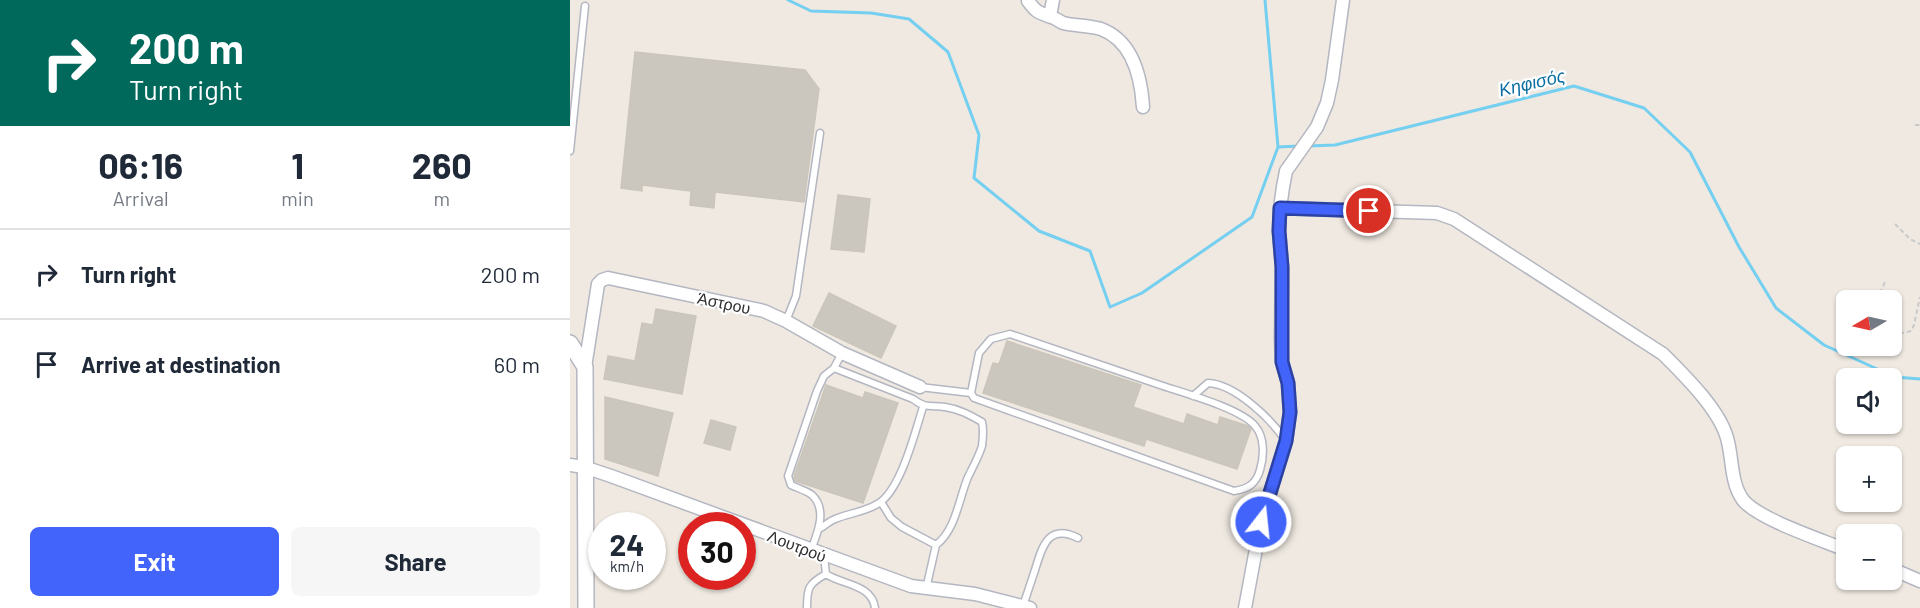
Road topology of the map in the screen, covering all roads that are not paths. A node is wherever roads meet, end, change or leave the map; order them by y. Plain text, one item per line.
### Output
1 (1053, 0) edge
2 (1343, 0) edge
3 (1028, 2) dead end
4 (585, 6) dead end
5 (1050, 16) junction
6 (1143, 107) dead end
7 (820, 133) dead end
8 (570, 151) edge
9 (1280, 208) junction
10 (786, 321) junction
11 (570, 343) edge
12 (842, 353) junction
13 (585, 367) junction
14 (834, 368) junction
15 (920, 387) joint
16 (970, 393) junction
17 (1193, 396) junction
18 (923, 407) junction
19 (1286, 441) junction
20 (577, 466) edge
21 (881, 502) junction
22 (819, 529) junction
23 (1078, 538) dead end
24 (936, 545) junction
25 (1836, 546) edge
26 (811, 551) junction
27 (824, 556) junction
28 (1902, 573) edge
29 (826, 574) junction
30 (1920, 581) edge
31 (926, 590) junction
32 (1027, 607) edge
33 (586, 608) edge
34 (807, 608) edge
35 (875, 608) edge
36 (1245, 608) edge

1 - 5 street
2 - 9 street
3 - 5 street
4 - 8 lane
5 - 6 street
7 - 10 lane
9 - 19 street
9 - 25 street
10 - 12 street, Άστρου
10 - 13 street, Άστρου
11 - 13 street
12 - 14 lane
12 - 15 street, Άστρου
13 - 20 street
14 - 18 lane
14 - 22 lane
15 - 16 lane
16 - 17 lane
16 - 17 lane
17 - 19 lane
18 - 21 lane
18 - 24 lane
19 - 36 street
20 - 26 street, Λουτρού
20 - 33 street
21 - 22 lane
21 - 24 lane
22 - 26 lane
23 - 32 lane
24 - 31 lane
26 - 27 street, Λουτρού
27 - 29 lane
27 - 31 street, Λουτρού
28 - 30 street
29 - 34 lane
29 - 35 lane
31 - 32 street, Λουτρού

